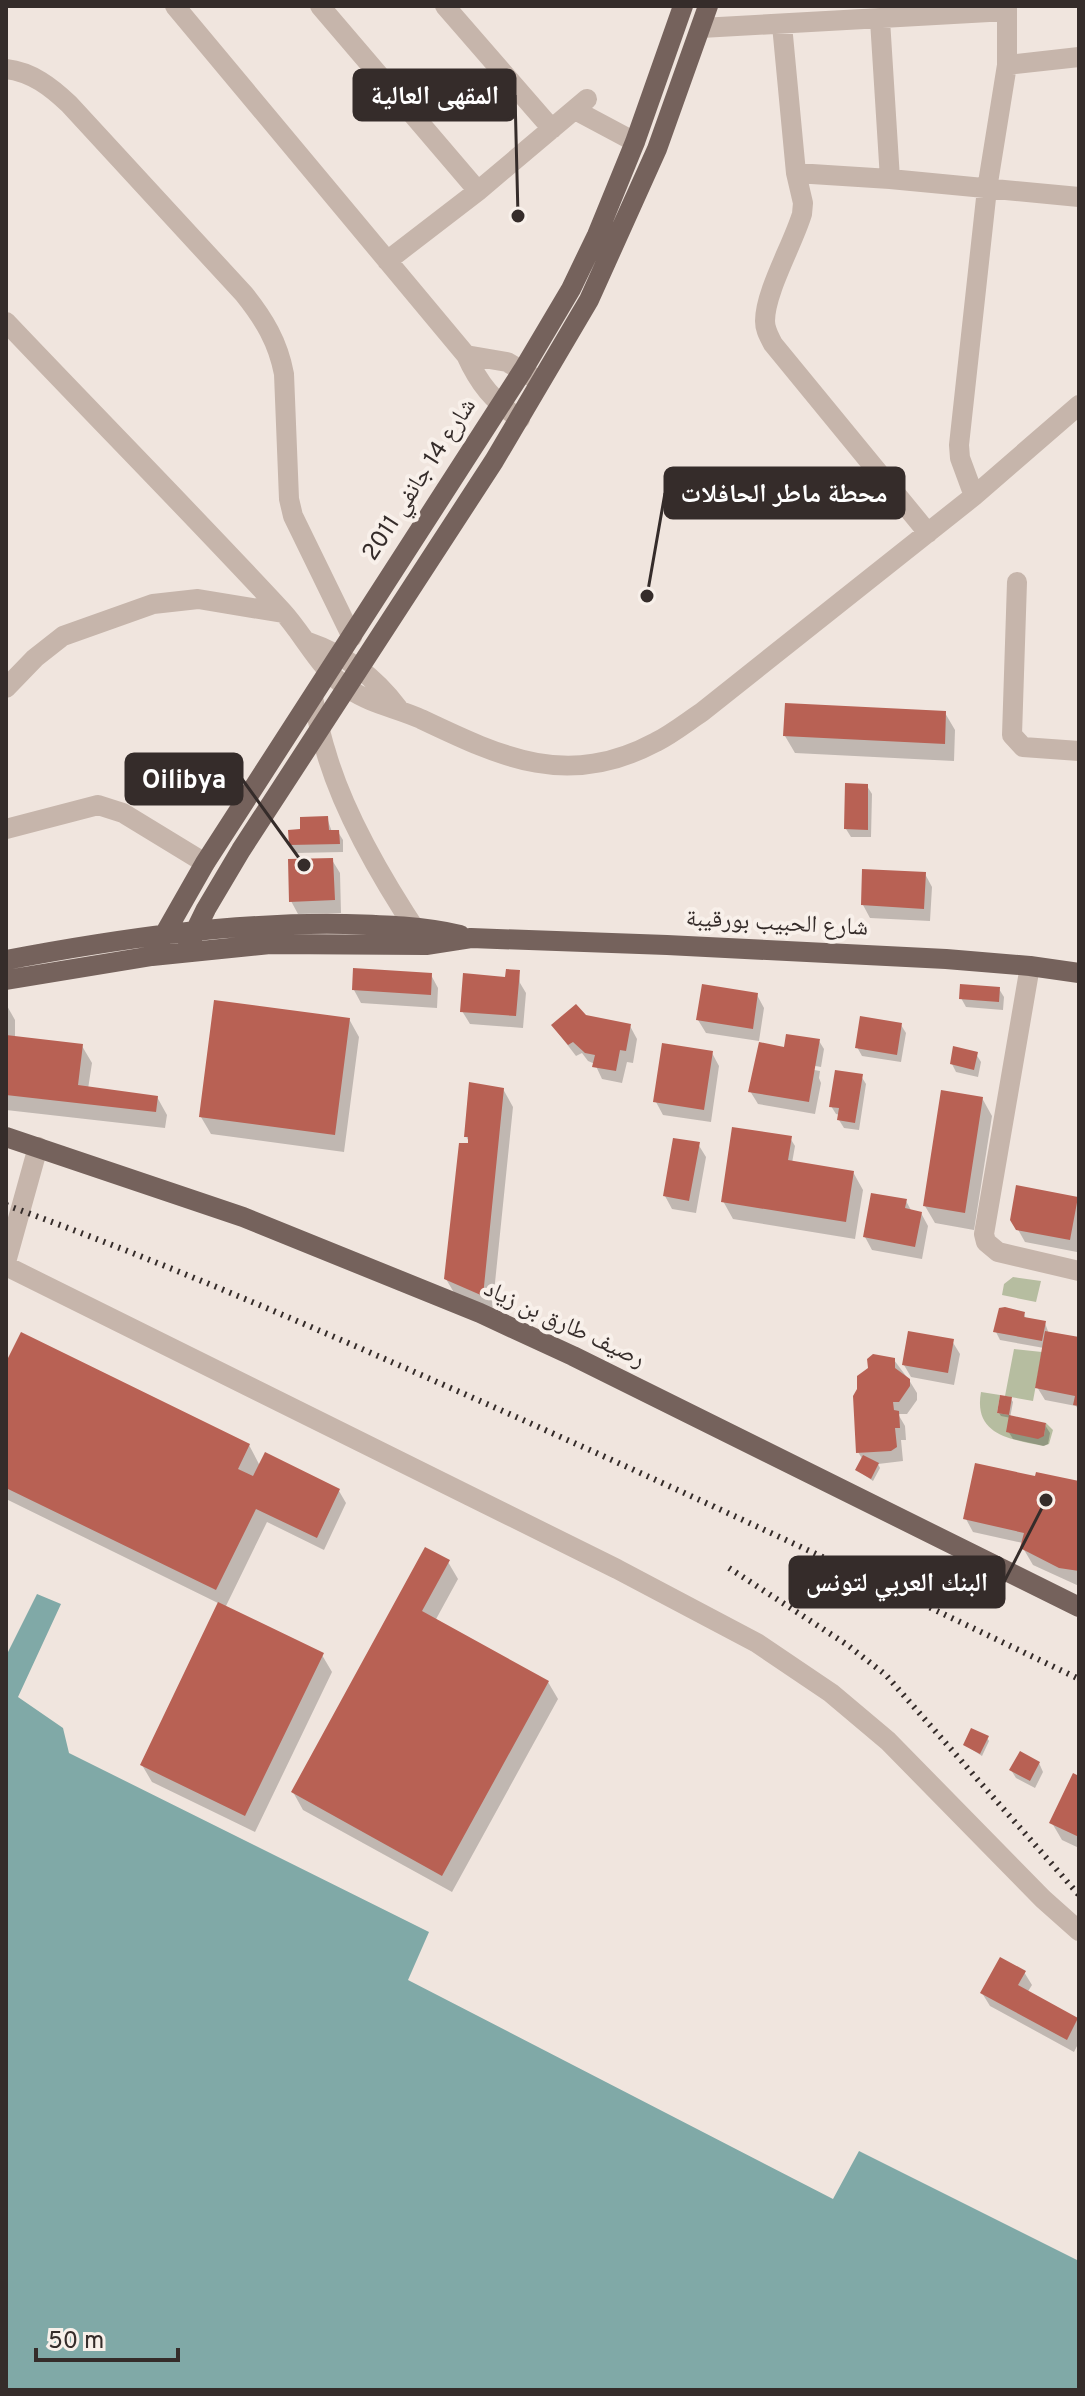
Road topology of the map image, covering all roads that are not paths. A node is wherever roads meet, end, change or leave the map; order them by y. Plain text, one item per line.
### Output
1 (175, 6) edge
2 (320, 6) edge
3 (445, 6) edge
4 (683, 6) edge
5 (708, 6) edge
6 (1007, 9) edge
7 (880, 20) junction
8 (782, 25) junction
9 (701, 28) junction
10 (1079, 57) edge
11 (1007, 65) junction
12 (6, 69) edge
13 (552, 129) junction
14 (635, 142) junction
15 (796, 173) junction
16 (890, 179) junction
17 (987, 189) junction
18 (478, 191) junction
19 (1079, 197) edge
20 (387, 261) junction
21 (6, 322) edge
22 (466, 355) junction
23 (523, 370) junction
24 (542, 383) junction
25 (499, 405) junction
26 (1079, 405) edge
27 (520, 419) junction
28 (974, 496) junction
29 (928, 533) junction
30 (1017, 582) dead end
31 (283, 613) junction
32 (352, 637) junction
33 (334, 664) junction
34 (360, 668) junction
35 (6, 688) edge
36 (346, 688) junction
37 (313, 698) junction
38 (398, 708) junction
39 (320, 729) junction
40 (1079, 751) edge
41 (6, 829) edge
42 (205, 863) junction
43 (194, 931) junction
44 (162, 935) junction
45 (420, 936) junction
46 (185, 952) junction
47 (152, 956) junction
48 (6, 960) edge
49 (1030, 966) junction
50 (1079, 973) edge
51 (6, 980) edge
52 (6, 1137) edge
53 (38, 1147) junction
54 (6, 1264) edge
55 (1079, 1271) edge
56 (1079, 1607) edge
57 (1079, 1931) edge

1 - 20 street
2 - 18 street
3 - 13 street
4 - 14 main road, شارع 14 جانفي 2011
5 - 9 main road
6 - 7 street
6 - 11 street
7 - 8 street
7 - 16 street
8 - 9 street
8 - 15 street
9 - 24 main road
10 - 11 street
11 - 17 street
12 - 32 street
13 - 14 street
13 - 18 street
14 - 23 main road, شارع 14 جانفي 2011
15 - 16 street
15 - 29 street
16 - 17 street
17 - 19 street
17 - 28 street
18 - 20 street
20 - 22 street
21 - 31 street
22 - 23 street
22 - 25 street
23 - 24 street
23 - 25 main road, شارع 14 جانفي 2011
24 - 27 main road
25 - 27 street
25 - 32 main road, شارع 14 جانفي 2011
26 - 28 street
27 - 34 main road
28 - 29 street
29 - 38 street
30 - 40 street
31 - 33 street
31 - 35 street
32 - 33 main road, شارع 14 جانفي 2011
33 - 34 street
33 - 36 street
33 - 37 main road, شارع 14 جانفي 2011
34 - 36 main road
34 - 38 street
36 - 38 street
36 - 39 main road
37 - 39 street
37 - 42 main road, شارع 14 جانفي 2011
39 - 43 main road
39 - 45 street
41 - 42 street
42 - 44 main road, شارع 14 جانفي 2011
43 - 44 main road, شارع الحبيب بورقيبة
43 - 45 main road, شارع الحبيب بورقيبة
43 - 46 main road
44 - 47 main road, شارع 14 جانفي 2011
44 - 48 main road, شارع الحبيب بورقيبة
45 - 46 main road, شارع الحبيب بورقيبة
45 - 49 main road, شارع الحبيب بورقيبة
46 - 47 main road, شارع الحبيب بورقيبة
47 - 51 main road, شارع الحبيب بورقيبة
49 - 50 main road, شارع الحبيب بورقيبة
49 - 55 street
52 - 53 main road, رصيف طارق بن زياد
53 - 54 street
53 - 56 main road, رصيف طارق بن زياد
54 - 57 street

